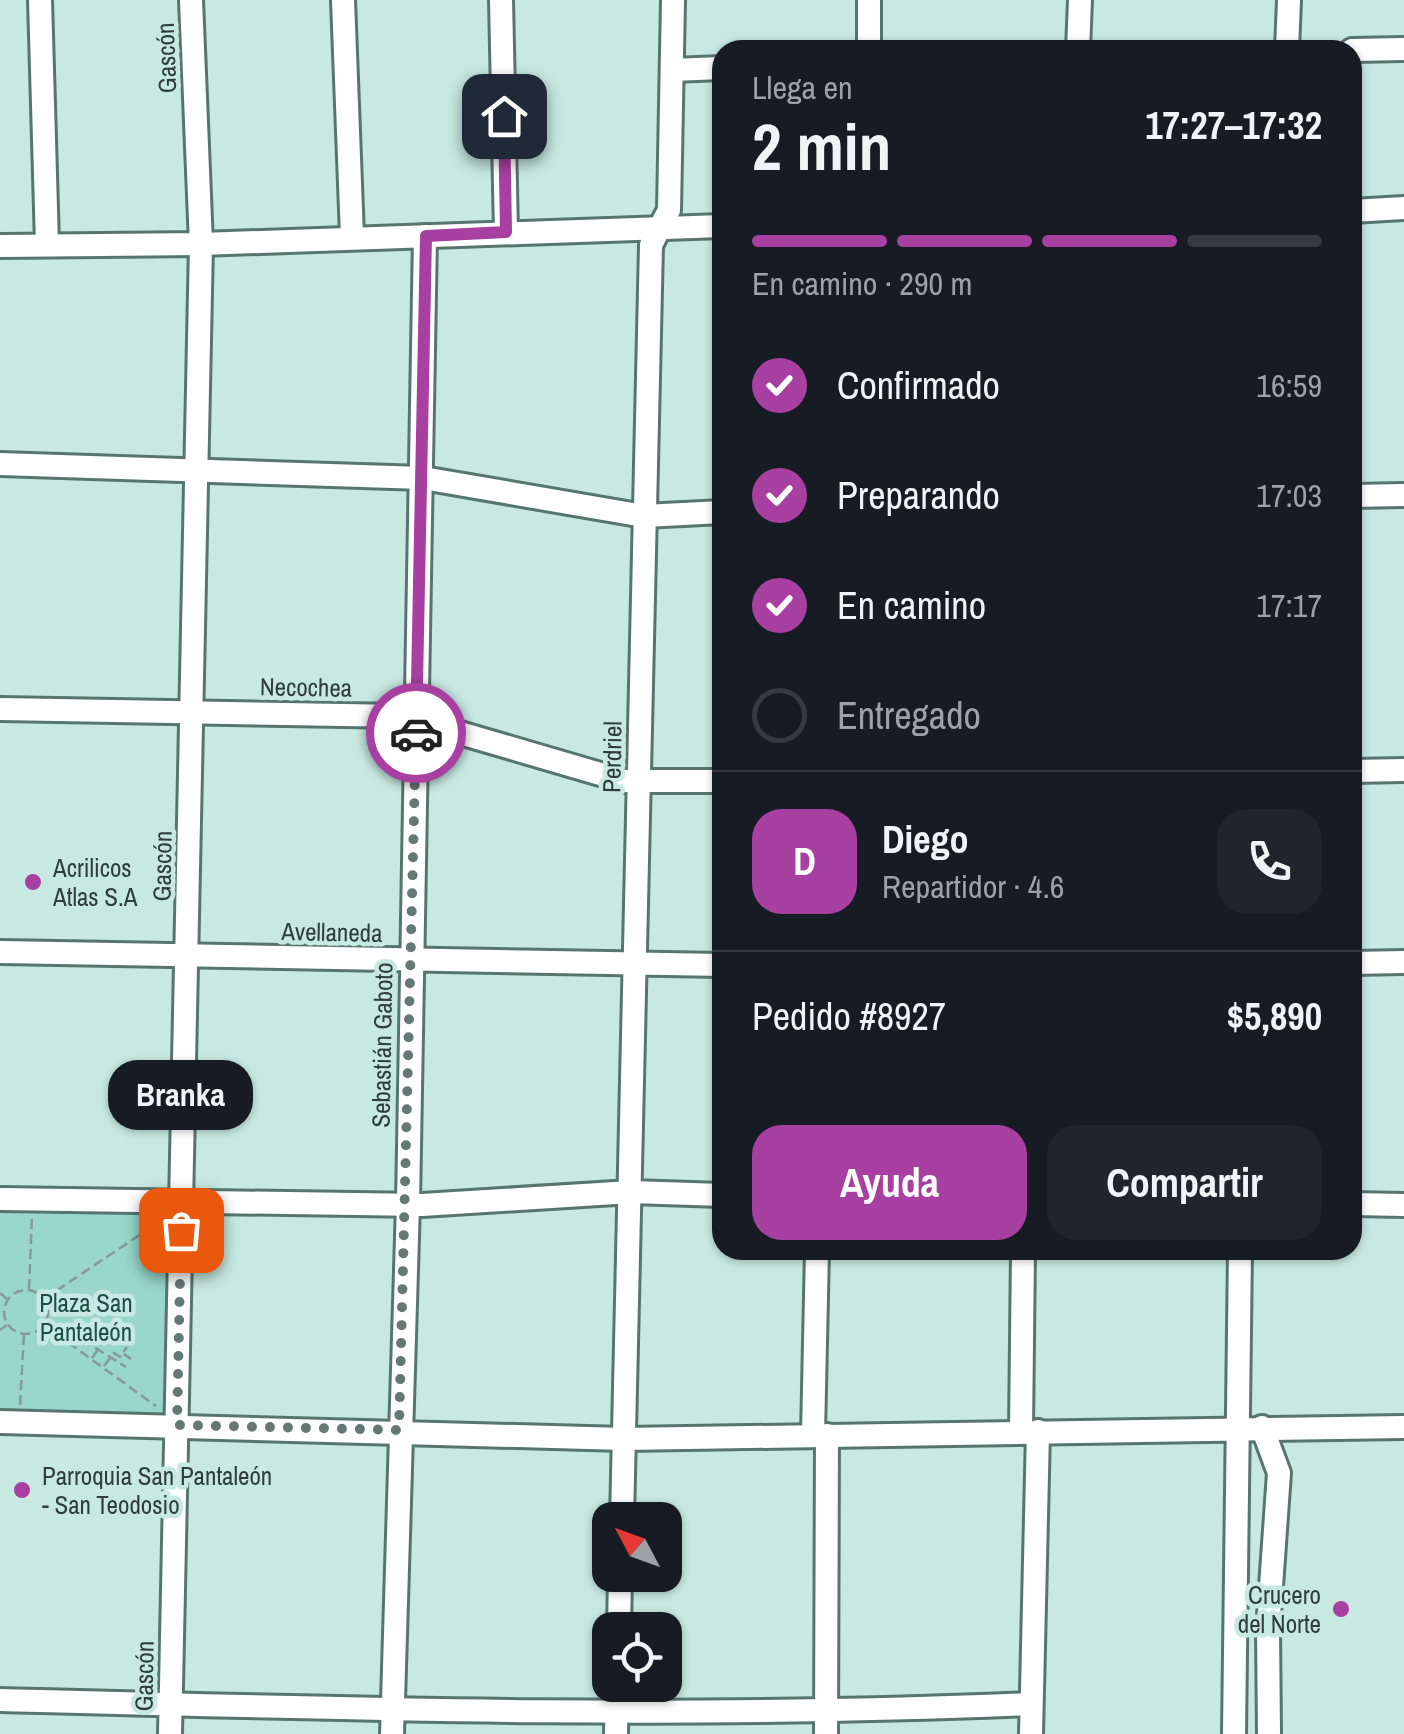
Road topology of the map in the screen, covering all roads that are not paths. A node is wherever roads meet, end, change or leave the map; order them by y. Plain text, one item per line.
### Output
1 (40, 0) edge
2 (190, 0) edge
3 (343, 0) edge
4 (501, 0) edge
5 (672, 0) edge
6 (869, 0) edge
7 (1080, 0) edge
8 (1289, 0) edge
9 (869, 40) edge
10 (1078, 40) edge
11 (1287, 40) edge
12 (1404, 48) edge
13 (1362, 50) edge
14 (712, 68) edge
15 (672, 70) junction
16 (1404, 208) edge
17 (1362, 210) edge
18 (712, 226) edge
19 (660, 228) junction
20 (506, 232) junction
21 (352, 236) junction
22 (426, 236) junction
23 (47, 244) junction
24 (201, 244) junction
25 (0, 246) edge
26 (0, 464) edge
27 (196, 468) junction
28 (423, 478) junction
29 (1404, 495) edge
30 (1362, 496) edge
31 (712, 513) edge
32 (644, 516) junction
33 (0, 709) edge
34 (193, 714) junction
35 (416, 718) junction
36 (1404, 770) edge
37 (1362, 772) edge
38 (712, 781) edge
39 (638, 784) junction
40 (0, 952) edge
41 (187, 958) junction
42 (410, 961) junction
43 (1404, 962) edge
44 (1362, 963) edge
45 (636, 965) junction
46 (712, 965) edge
47 (631, 1192) junction
48 (712, 1196) edge
49 (0, 1199) edge
50 (408, 1204) junction
51 (1362, 1204) edge
52 (1404, 1205) edge
53 (177, 1206) junction
54 (817, 1260) edge
55 (1024, 1260) edge
56 (1240, 1260) edge
57 (10, 1419) edge
58 (173, 1420) junction
59 (1404, 1426) edge
60 (1262, 1427) junction
61 (1236, 1428) junction
62 (399, 1430) junction
63 (1030, 1431) junction
64 (820, 1435) junction
65 (624, 1439) junction
66 (622, 1502) edge
67 (0, 1700) edge
68 (171, 1704) junction
69 (1032, 1704) junction
70 (392, 1722) edge
71 (616, 1724) edge
72 (826, 1724) edge
73 (170, 1734) edge
74 (1031, 1734) edge
75 (1234, 1734) edge
76 (1269, 1734) edge

1 - 23 street
2 - 24 street, Gascón
3 - 21 street
4 - 20 street
5 - 15 street, Perdriel
6 - 9 street
7 - 10 street
8 - 11 street
12 - 13 street
14 - 15 street
15 - 19 street, Perdriel
16 - 17 street
18 - 19 street
19 - 20 street
19 - 32 street, Perdriel
20 - 22 street
21 - 22 street
21 - 24 street
22 - 28 street, Sebastián Gaboto
23 - 24 street
23 - 25 street
24 - 27 street, Gascón
26 - 27 street
27 - 28 street
27 - 34 street, Gascón
28 - 32 street
28 - 35 street, Sebastián Gaboto
29 - 30 street
31 - 32 street
32 - 39 street, Perdriel
33 - 34 street, Necochea
34 - 35 street, Necochea
34 - 41 street, Gascón
35 - 39 street, Necochea
35 - 42 street, Sebastián Gaboto
36 - 37 street
38 - 39 street, Necochea
39 - 45 street, Perdriel
40 - 41 street, Avellaneda
41 - 42 street, Avellaneda
41 - 53 street, Gascón
42 - 45 street, Avellaneda
42 - 50 street, Sebastián Gaboto
43 - 44 street
45 - 46 street, Avellaneda
45 - 47 street, Perdriel
47 - 48 street
47 - 50 street
47 - 65 street, Perdriel
49 - 53 street
50 - 53 street
50 - 62 street, Sebastián Gaboto
51 - 52 street
53 - 58 street, Gascón
54 - 64 street
55 - 63 street
56 - 61 street
57 - 58 street
58 - 62 street
58 - 68 street, Gascón
59 - 60 street
60 - 61 street
60 - 76 street
61 - 63 street
61 - 75 street
62 - 65 street
62 - 70 street, Sebastián Gaboto
63 - 64 street
63 - 69 street
64 - 65 street
64 - 72 street
65 - 66 street, Perdriel
67 - 68 street
68 - 70 street
68 - 73 street, Gascón
69 - 72 street
69 - 74 street
70 - 71 street
71 - 72 street

